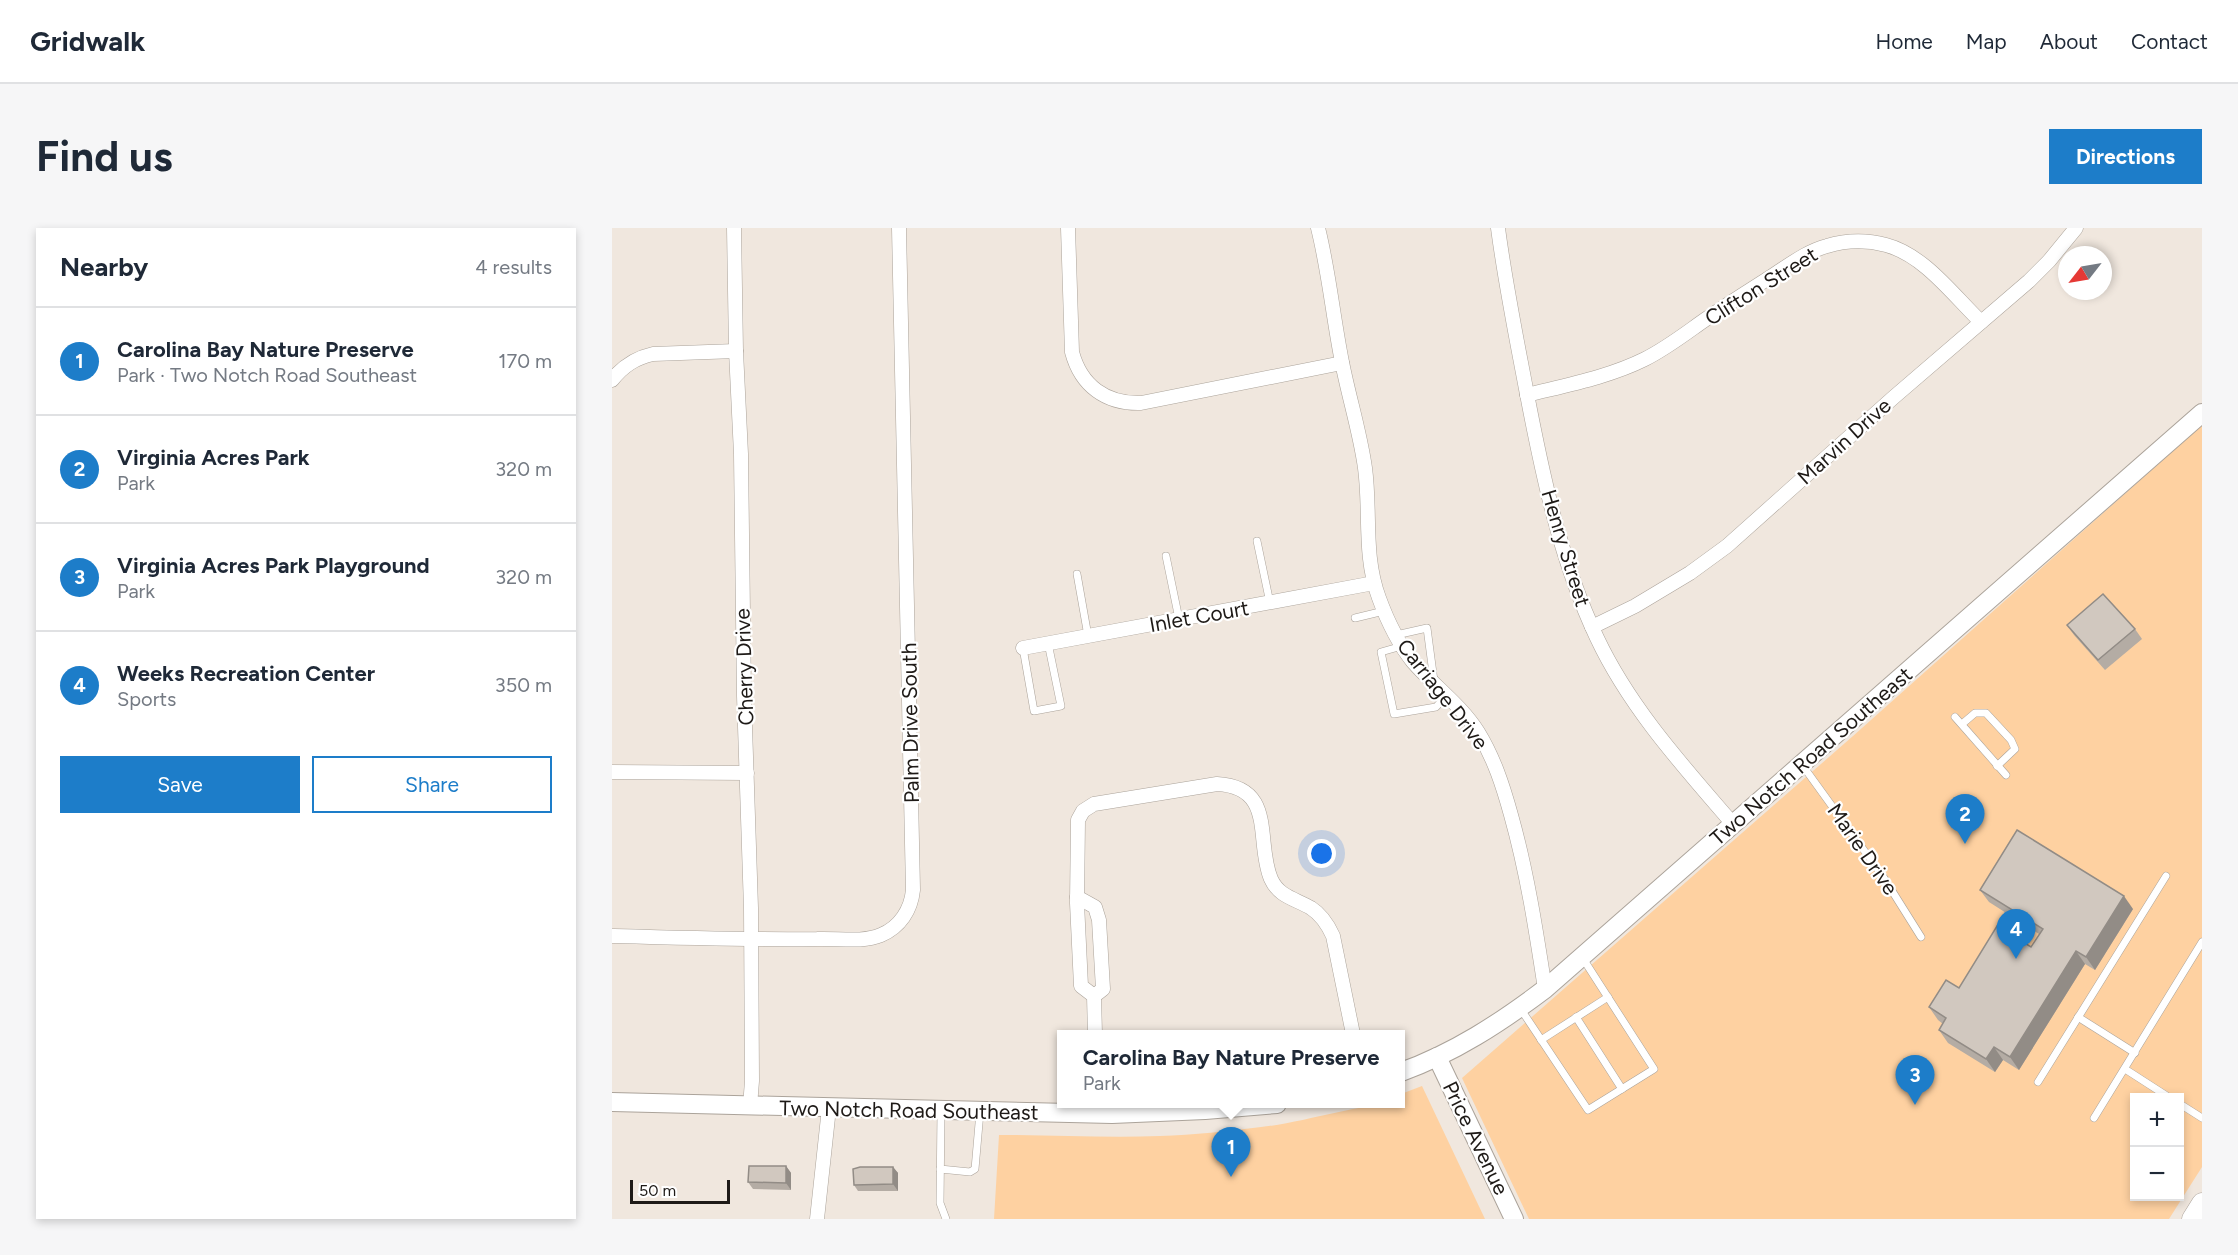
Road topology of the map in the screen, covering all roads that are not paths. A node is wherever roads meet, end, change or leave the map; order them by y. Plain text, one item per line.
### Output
1 (734, 228) edge
2 (899, 228) edge
3 (1068, 228) edge
4 (1318, 228) edge
5 (1498, 228) edge
6 (2076, 228) edge
7 (1981, 322) junction
8 (736, 351) junction
9 (1342, 363) junction
10 (612, 380) edge
11 (1527, 395) junction
12 (2202, 413) edge
13 (1257, 541) dead end
14 (1166, 556) dead end
15 (1077, 574) dead end
16 (1374, 583) junction
17 (1270, 603) junction
18 (1384, 611) junction
19 (1355, 618) dead end
20 (1179, 619) junction
21 (1592, 627) junction
22 (1088, 636) junction
23 (1399, 641) junction
24 (1048, 643) junction
25 (1023, 648) joint
26 (1434, 682) junction
27 (1447, 695) junction
28 (1955, 717) dead end
29 (1962, 724) junction
30 (1802, 764) junction
31 (1998, 766) junction
32 (612, 772) edge
33 (747, 773) junction
34 (2006, 775) dead end
35 (1733, 824) junction
36 (2166, 876) dead end
37 (1077, 897) junction
38 (612, 936) edge
39 (1921, 937) dead end
40 (751, 940) junction
41 (2202, 942) edge
42 (1582, 957) junction
43 (1545, 989) junction
44 (1094, 996) junction
45 (1608, 997) junction
46 (1520, 1008) junction
47 (1576, 1017) junction
48 (2078, 1017) junction
49 (1095, 1030) edge
50 (1352, 1030) edge
51 (1541, 1040) junction
52 (2135, 1053) junction
53 (1437, 1058) junction
54 (2125, 1069) junction
55 (1405, 1070) edge
56 (2038, 1082) dead end
57 (1622, 1089) junction
58 (2162, 1093) edge
59 (612, 1102) edge
60 (750, 1106) junction
61 (2184, 1107) edge
62 (829, 1108) junction
63 (1229, 1108) edge
64 (1098, 1109) edge
65 (941, 1111) junction
66 (980, 1112) junction
67 (2094, 1118) dead end
68 (2202, 1118) edge
69 (940, 1169) junction
70 (2202, 1203) edge
71 (817, 1219) edge
72 (946, 1219) edge
73 (1514, 1219) edge
74 (2192, 1219) edge

1 - 8 street, Cherry Drive
2 - 40 street, Palm Drive South
3 - 9 street
4 - 9 street, Carriage Drive
5 - 11 street, Henry Street
6 - 7 street, Marvin Drive
7 - 11 street, Clifton Street
7 - 21 street, Marvin Drive
8 - 10 street
8 - 33 street, Cherry Drive
9 - 16 street, Carriage Drive
11 - 21 street, Henry Street
12 - 30 street, Two Notch Road Southeast
13 - 17 lane
14 - 20 lane
15 - 22 lane
16 - 17 street, Inlet Court
16 - 18 street, Carriage Drive
17 - 20 street, Inlet Court
18 - 19 lane
18 - 23 street, Carriage Drive
20 - 22 street, Inlet Court
21 - 35 street, Henry Street
22 - 24 street, Inlet Court
23 - 26 street, Carriage Drive
23 - 26 lane
23 - 27 lane
24 - 25 street, Inlet Court
24 - 25 lane
26 - 27 street, Carriage Drive
27 - 43 street, Carriage Drive
28 - 29 lane
29 - 31 lane
29 - 31 lane
30 - 35 street, Two Notch Road Southeast
30 - 39 lane, Marie Drive
31 - 34 lane
32 - 33 street
33 - 40 street, Cherry Drive
35 - 42 street, Two Notch Road Southeast
36 - 48 lane
37 - 44 street
37 - 44 street
37 - 50 street
38 - 40 street, Palm Drive South
40 - 60 street, Cherry Drive
41 - 52 lane
42 - 43 street, Two Notch Road Southeast
42 - 45 lane
43 - 46 street, Two Notch Road Southeast
44 - 49 street
45 - 47 lane
45 - 57 lane
46 - 51 lane
46 - 53 street, Two Notch Road Southeast
47 - 51 lane
47 - 57 lane
48 - 52 lane
48 - 56 lane
51 - 57 lane
52 - 54 lane
53 - 55 street, Two Notch Road Southeast
53 - 73 street, Price Avenue
54 - 58 lane
54 - 67 lane
59 - 60 street, Two Notch Road Southeast
60 - 62 street, Two Notch Road Southeast
61 - 68 lane
62 - 65 street, Two Notch Road Southeast
62 - 71 street
63 - 64 street, Two Notch Road Southeast
64 - 66 street, Two Notch Road Southeast
65 - 66 street, Two Notch Road Southeast
65 - 69 lane
66 - 69 lane
69 - 72 lane
70 - 74 main road

